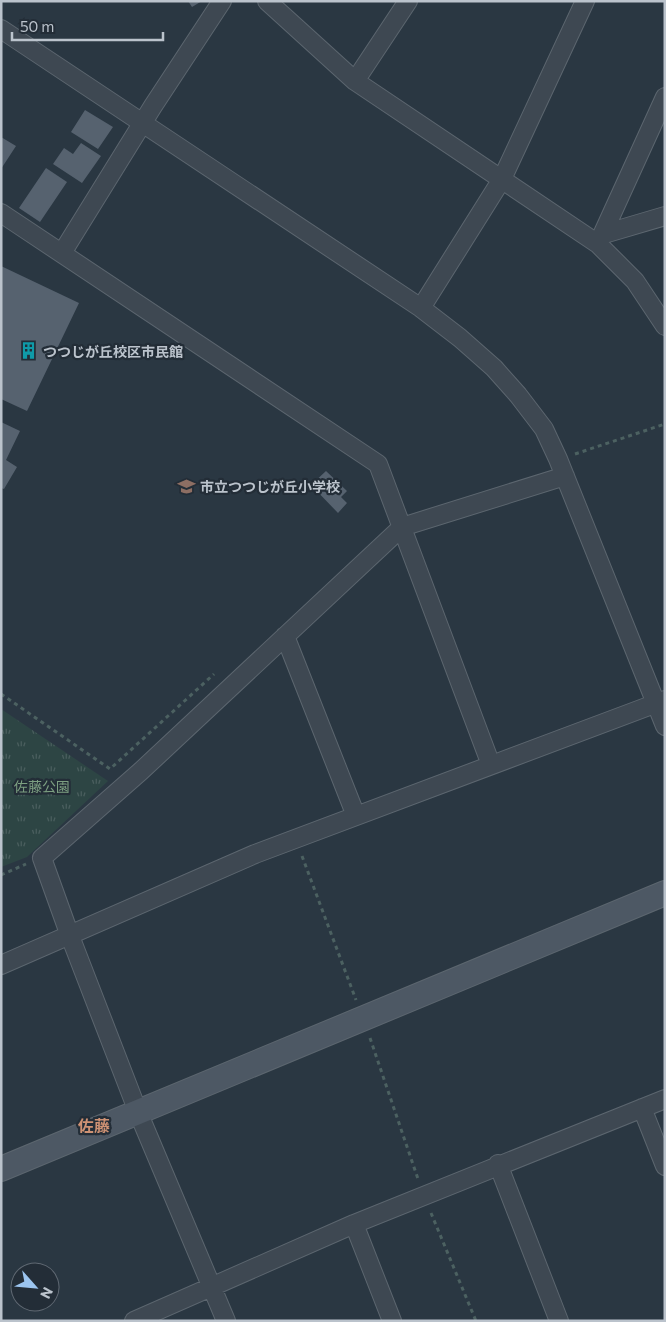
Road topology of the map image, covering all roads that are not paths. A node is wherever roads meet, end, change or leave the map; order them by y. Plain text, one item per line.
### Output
1 (222, 1) edge
2 (267, 1) edge
3 (408, 1) edge
4 (585, 1) edge
5 (1, 29) edge
6 (355, 82) junction
7 (665, 97) edge
8 (142, 124) junction
9 (502, 179) junction
10 (1, 213) edge
11 (665, 216) edge
12 (601, 239) junction
13 (62, 253) junction
14 (421, 308) junction
15 (665, 326) edge
16 (565, 476) junction
17 (402, 527) junction
18 (285, 636) junction
19 (660, 702) edge
20 (665, 726) edge
21 (491, 765) junction
22 (356, 816) junction
23 (665, 892) edge
24 (70, 936) junction
25 (1, 965) edge
26 (665, 1098) edge
27 (642, 1108) junction
28 (138, 1112) junction
29 (498, 1164) junction
30 (665, 1166) edge
31 (1, 1169) edge
32 (354, 1224) junction
33 (213, 1287) junction
34 (134, 1321) edge
35 (226, 1321) edge
36 (392, 1321) edge
37 (559, 1321) edge

1 - 8 street
2 - 6 street
3 - 6 street
4 - 9 street
5 - 8 street
6 - 9 street
7 - 12 street
8 - 13 street
8 - 14 street
9 - 12 street
9 - 14 street
10 - 13 street
11 - 12 street
12 - 15 street
13 - 17 street
14 - 16 street
16 - 17 street
16 - 19 street
17 - 18 street
17 - 21 street
18 - 22 street
18 - 24 street
19 - 20 street
19 - 21 street
21 - 22 street
22 - 24 street
23 - 28 street
24 - 25 street
24 - 28 street
26 - 27 street
27 - 29 street
27 - 30 street
28 - 31 street
28 - 33 street
29 - 32 street
29 - 37 street
32 - 33 street
32 - 36 street
33 - 34 street
33 - 35 street

